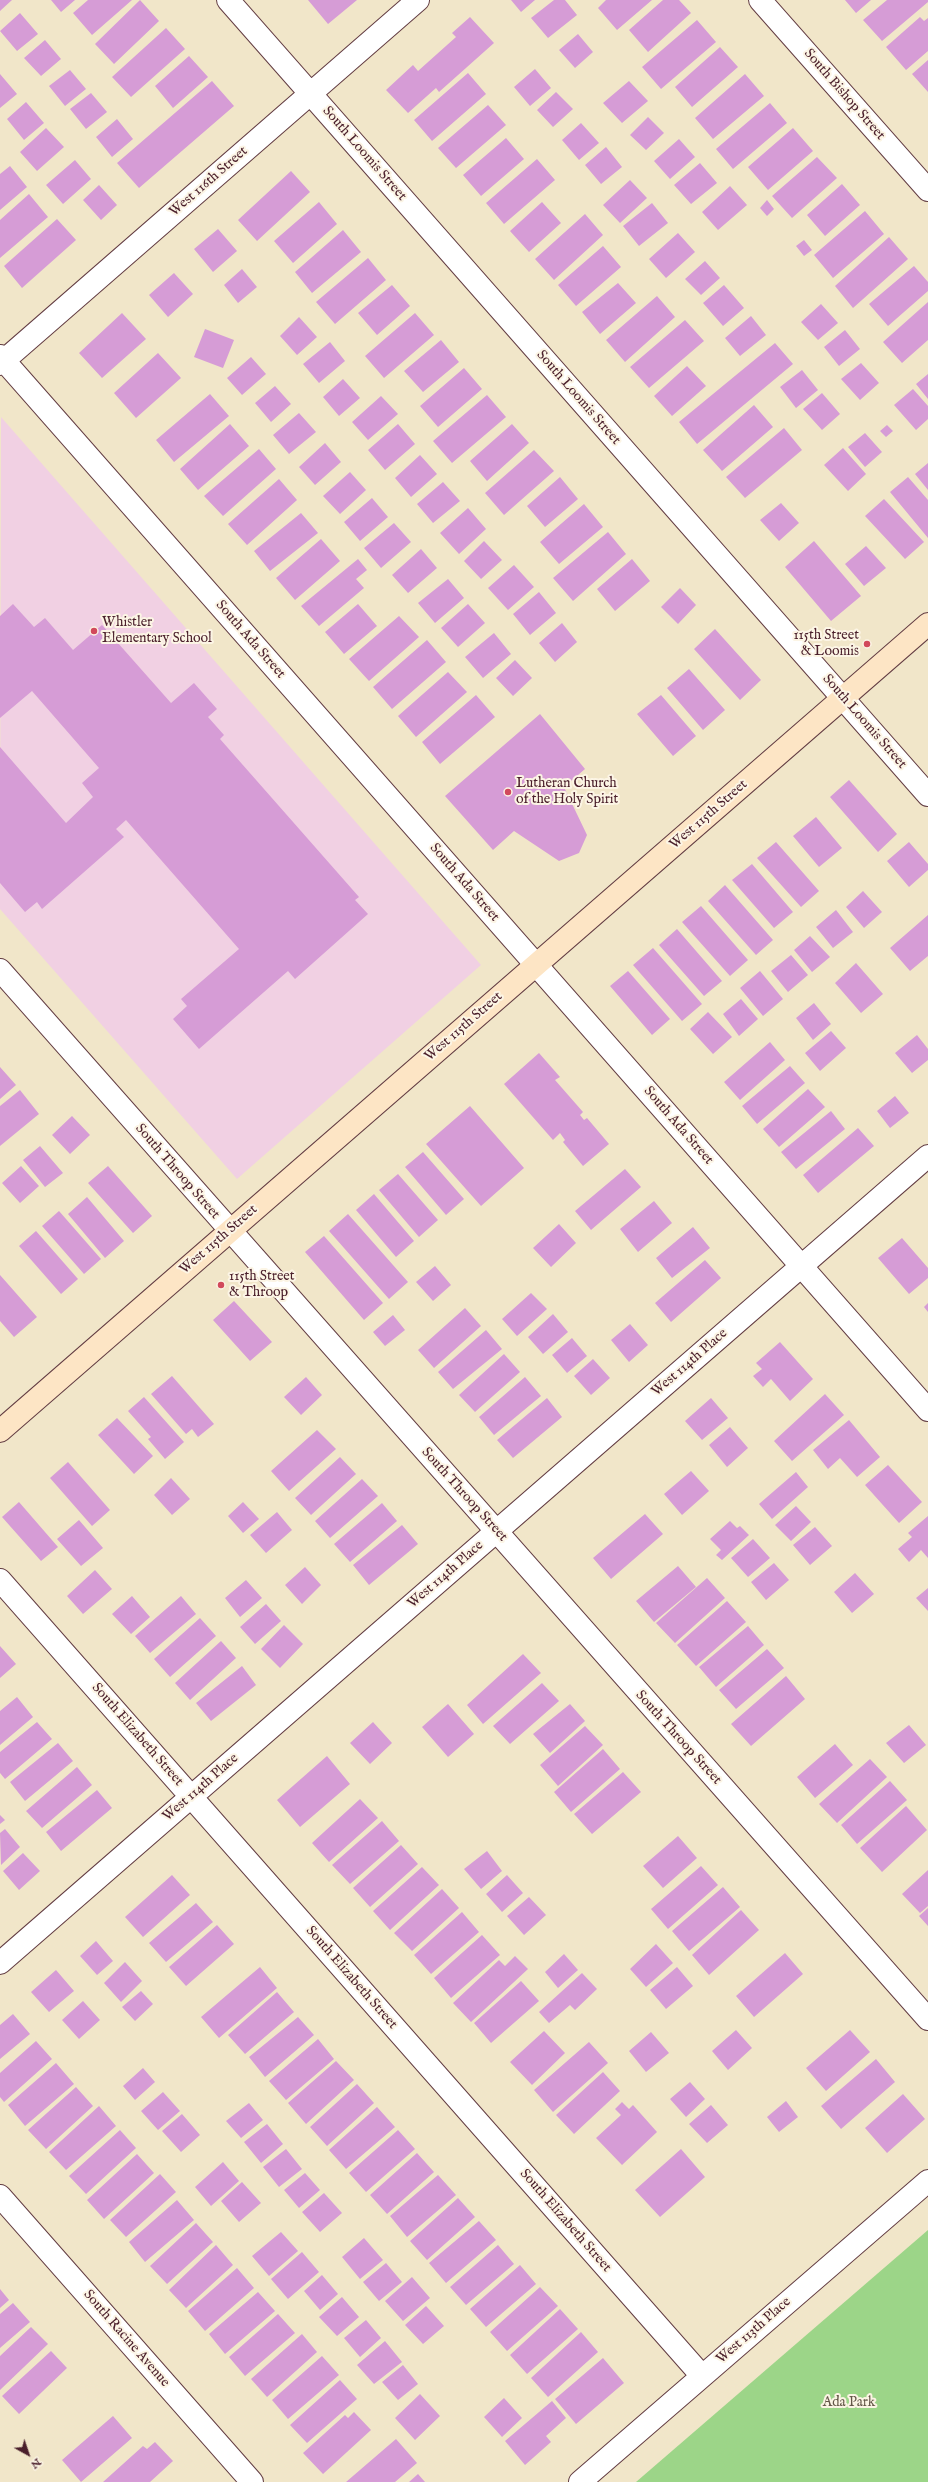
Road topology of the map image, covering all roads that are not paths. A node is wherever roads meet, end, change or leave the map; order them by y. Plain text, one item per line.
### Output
1 (228, 0) edge
2 (418, 0) edge
3 (760, 0) edge
4 (311, 93) junction
5 (928, 190) edge
6 (1, 360) edge
7 (928, 624) edge
8 (843, 698) junction
9 (928, 795) edge
10 (536, 965) junction
11 (0, 970) edge
12 (928, 1156) edge
13 (230, 1231) junction
14 (801, 1266) junction
15 (928, 1410) edge
16 (0, 1431) edge
17 (496, 1532) junction
18 (0, 1580) edge
19 (191, 1797) junction
20 (0, 1963) edge
21 (928, 2019) edge
22 (928, 2180) edge
23 (0, 2196) edge
24 (702, 2376) junction
25 (252, 2482) edge
26 (580, 2482) edge

1 - 4 street, South Loomis Street
2 - 4 street, West 116th Street
3 - 5 street, South Bishop Street
4 - 6 street, West 116th Street
4 - 8 street, South Loomis Street
6 - 10 street, South Ada Street
7 - 8 street, West 115th Street
8 - 9 street, South Loomis Street
8 - 10 street, West 115th Street
10 - 13 street, West 115th Street
10 - 14 street, South Ada Street
11 - 13 street, South Throop Street
12 - 14 street, West 114th Place
13 - 16 street, West 115th Street
13 - 17 street, South Throop Street
14 - 15 street, South Ada Street
14 - 17 street, West 114th Place
17 - 19 street, West 114th Place
17 - 21 street, South Throop Street
18 - 19 street, South Elizabeth Street
19 - 20 street, West 114th Place
19 - 24 street, South Elizabeth Street
22 - 24 street, West 113th Place
23 - 25 street, South Racine Avenue
24 - 26 street, West 113th Place

